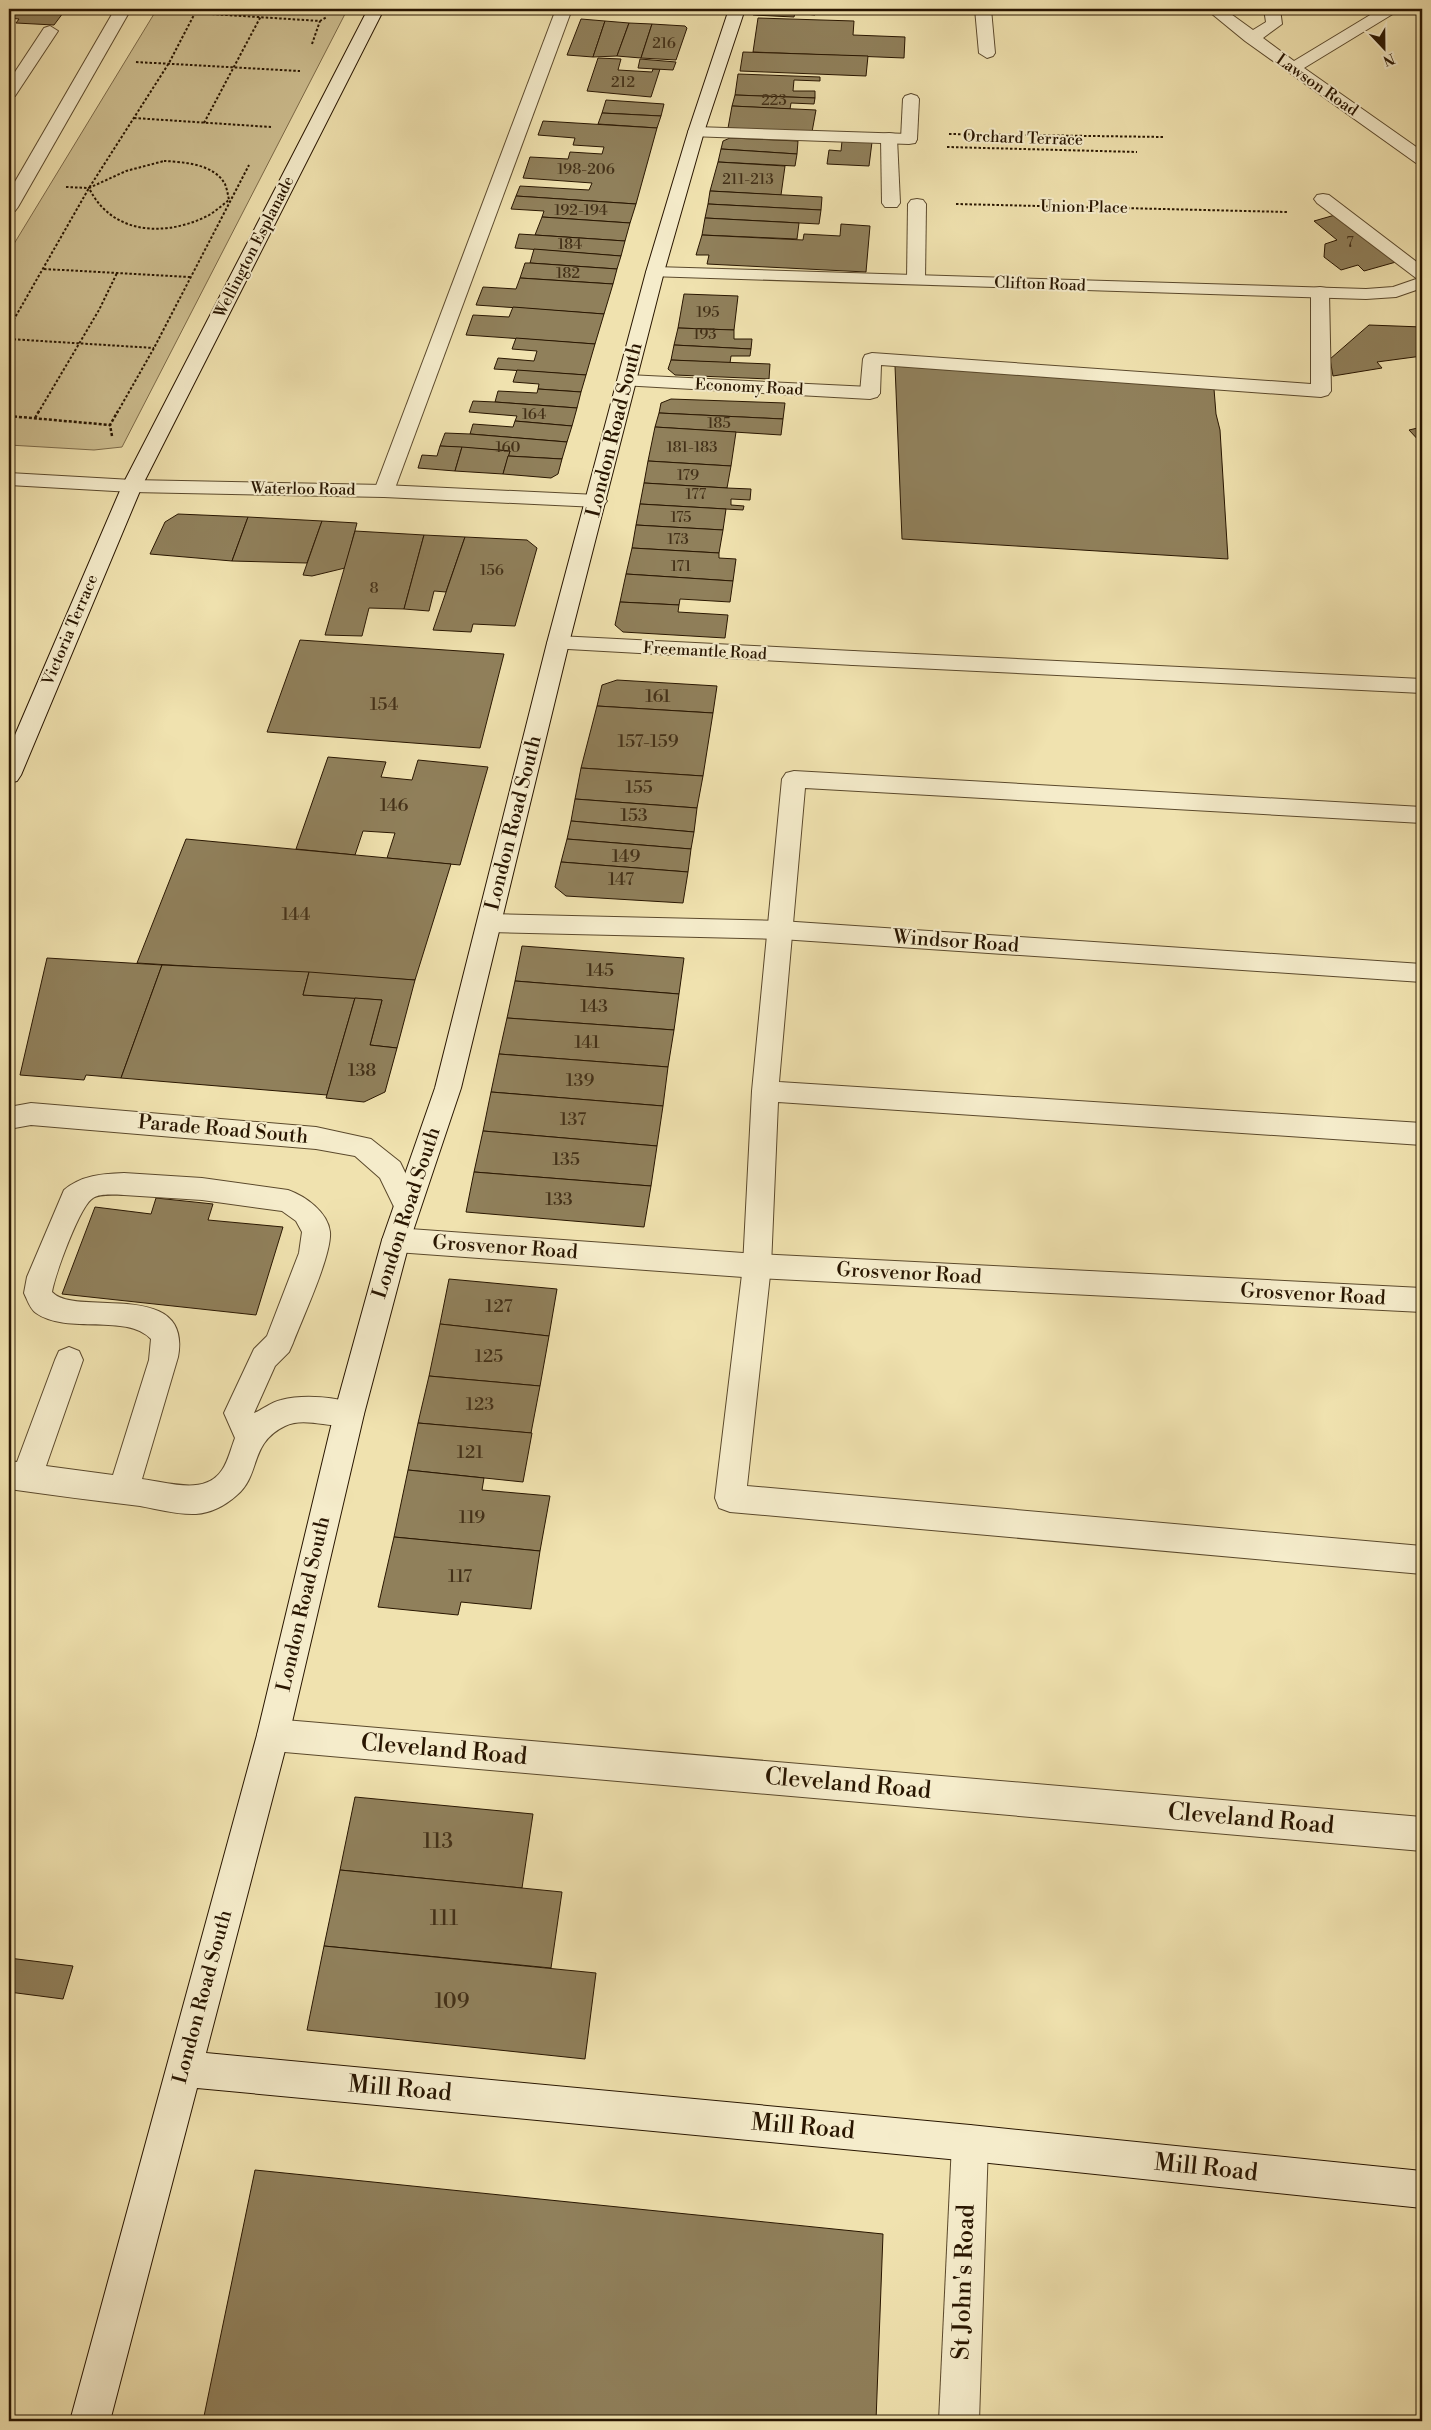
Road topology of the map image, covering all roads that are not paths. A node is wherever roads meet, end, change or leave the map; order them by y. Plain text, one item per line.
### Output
1 (123, 9) edge
2 (376, 9) edge
3 (564, 9) edge
4 (737, 9) edge
5 (983, 9) edge
6 (1214, 9) edge
7 (1272, 9) edge
8 (1391, 9) edge
9 (50, 31) dead end
10 (1251, 38) junction
11 (987, 54) dead end
12 (1293, 68) junction
13 (9, 93) edge
14 (911, 99) dead end
15 (696, 132) junction
16 (889, 138) junction
17 (1422, 158) edge
18 (1323, 198) dead end
19 (891, 203) dead end
20 (917, 204) road end
21 (9, 207) edge
22 (655, 272) junction
23 (916, 280) junction
24 (1422, 282) edge
25 (1320, 292) junction
26 (628, 381) junction
27 (9, 480) edge
28 (132, 486) junction
29 (384, 491) junction
30 (597, 500) junction
31 (558, 643) junction
32 (1422, 686) edge
33 (9, 775) edge
34 (1422, 816) edge
35 (489, 923) junction
36 (782, 930) junction
37 (1422, 973) edge
38 (765, 1091) junction
39 (9, 1118) edge
40 (1422, 1134) edge
41 (407, 1205) junction
42 (396, 1240) junction
43 (756, 1266) junction
44 (1422, 1300) edge
45 (69, 1360) dead end
46 (349, 1414) junction
47 (251, 1435) junction
48 (18, 1476) edge
49 (123, 1492) junction
50 (1422, 1560) edge
51 (273, 1735) junction
52 (1422, 1834) edge
53 (183, 2069) junction
54 (970, 2143) junction
55 (1422, 2190) edge
56 (90, 2421) edge
57 (959, 2421) edge

1 - 21 street
2 - 28 street, Wellington Esplanade
3 - 29 street
4 - 15 street, London Road South
5 - 11 street
6 - 10 street, Lawson Road
7 - 10 street
8 - 12 street
9 - 13 street
10 - 12 street, Lawson Road
12 - 17 street, Lawson Road
14 - 16 street
15 - 16 street
15 - 22 street, London Road South
16 - 19 street
18 - 24 street
20 - 23 street
22 - 23 street, Clifton Road
22 - 26 street, London Road South
23 - 25 street, Clifton Road
24 - 25 street, Clifton Road
25 - 26 street, Economy Road
26 - 30 street, London Road South
27 - 28 street, Waterloo Road
28 - 29 street, Waterloo Road
28 - 33 street, Victoria Terrace
29 - 30 street, Waterloo Road
30 - 31 street, London Road South
31 - 32 street, Freemantle Road
31 - 35 street, London Road South
34 - 36 street
35 - 36 street, Windsor Road
35 - 41 street, London Road South
36 - 37 street, Windsor Road
36 - 38 street
38 - 40 street
38 - 43 street
39 - 41 street, Parade Road South
41 - 42 street, London Road South
42 - 43 street, Grosvenor Road
42 - 46 street, London Road South
43 - 44 street, Grosvenor Road
43 - 50 street
45 - 48 street
46 - 47 street
46 - 51 street, London Road South
47 - 49 street
47 - 49 street
48 - 49 street
51 - 52 street, Cleveland Road
51 - 53 street, London Road South
53 - 54 street, Mill Road
53 - 56 street, London Road South
54 - 55 street, Mill Road
54 - 57 street, St John's Road

